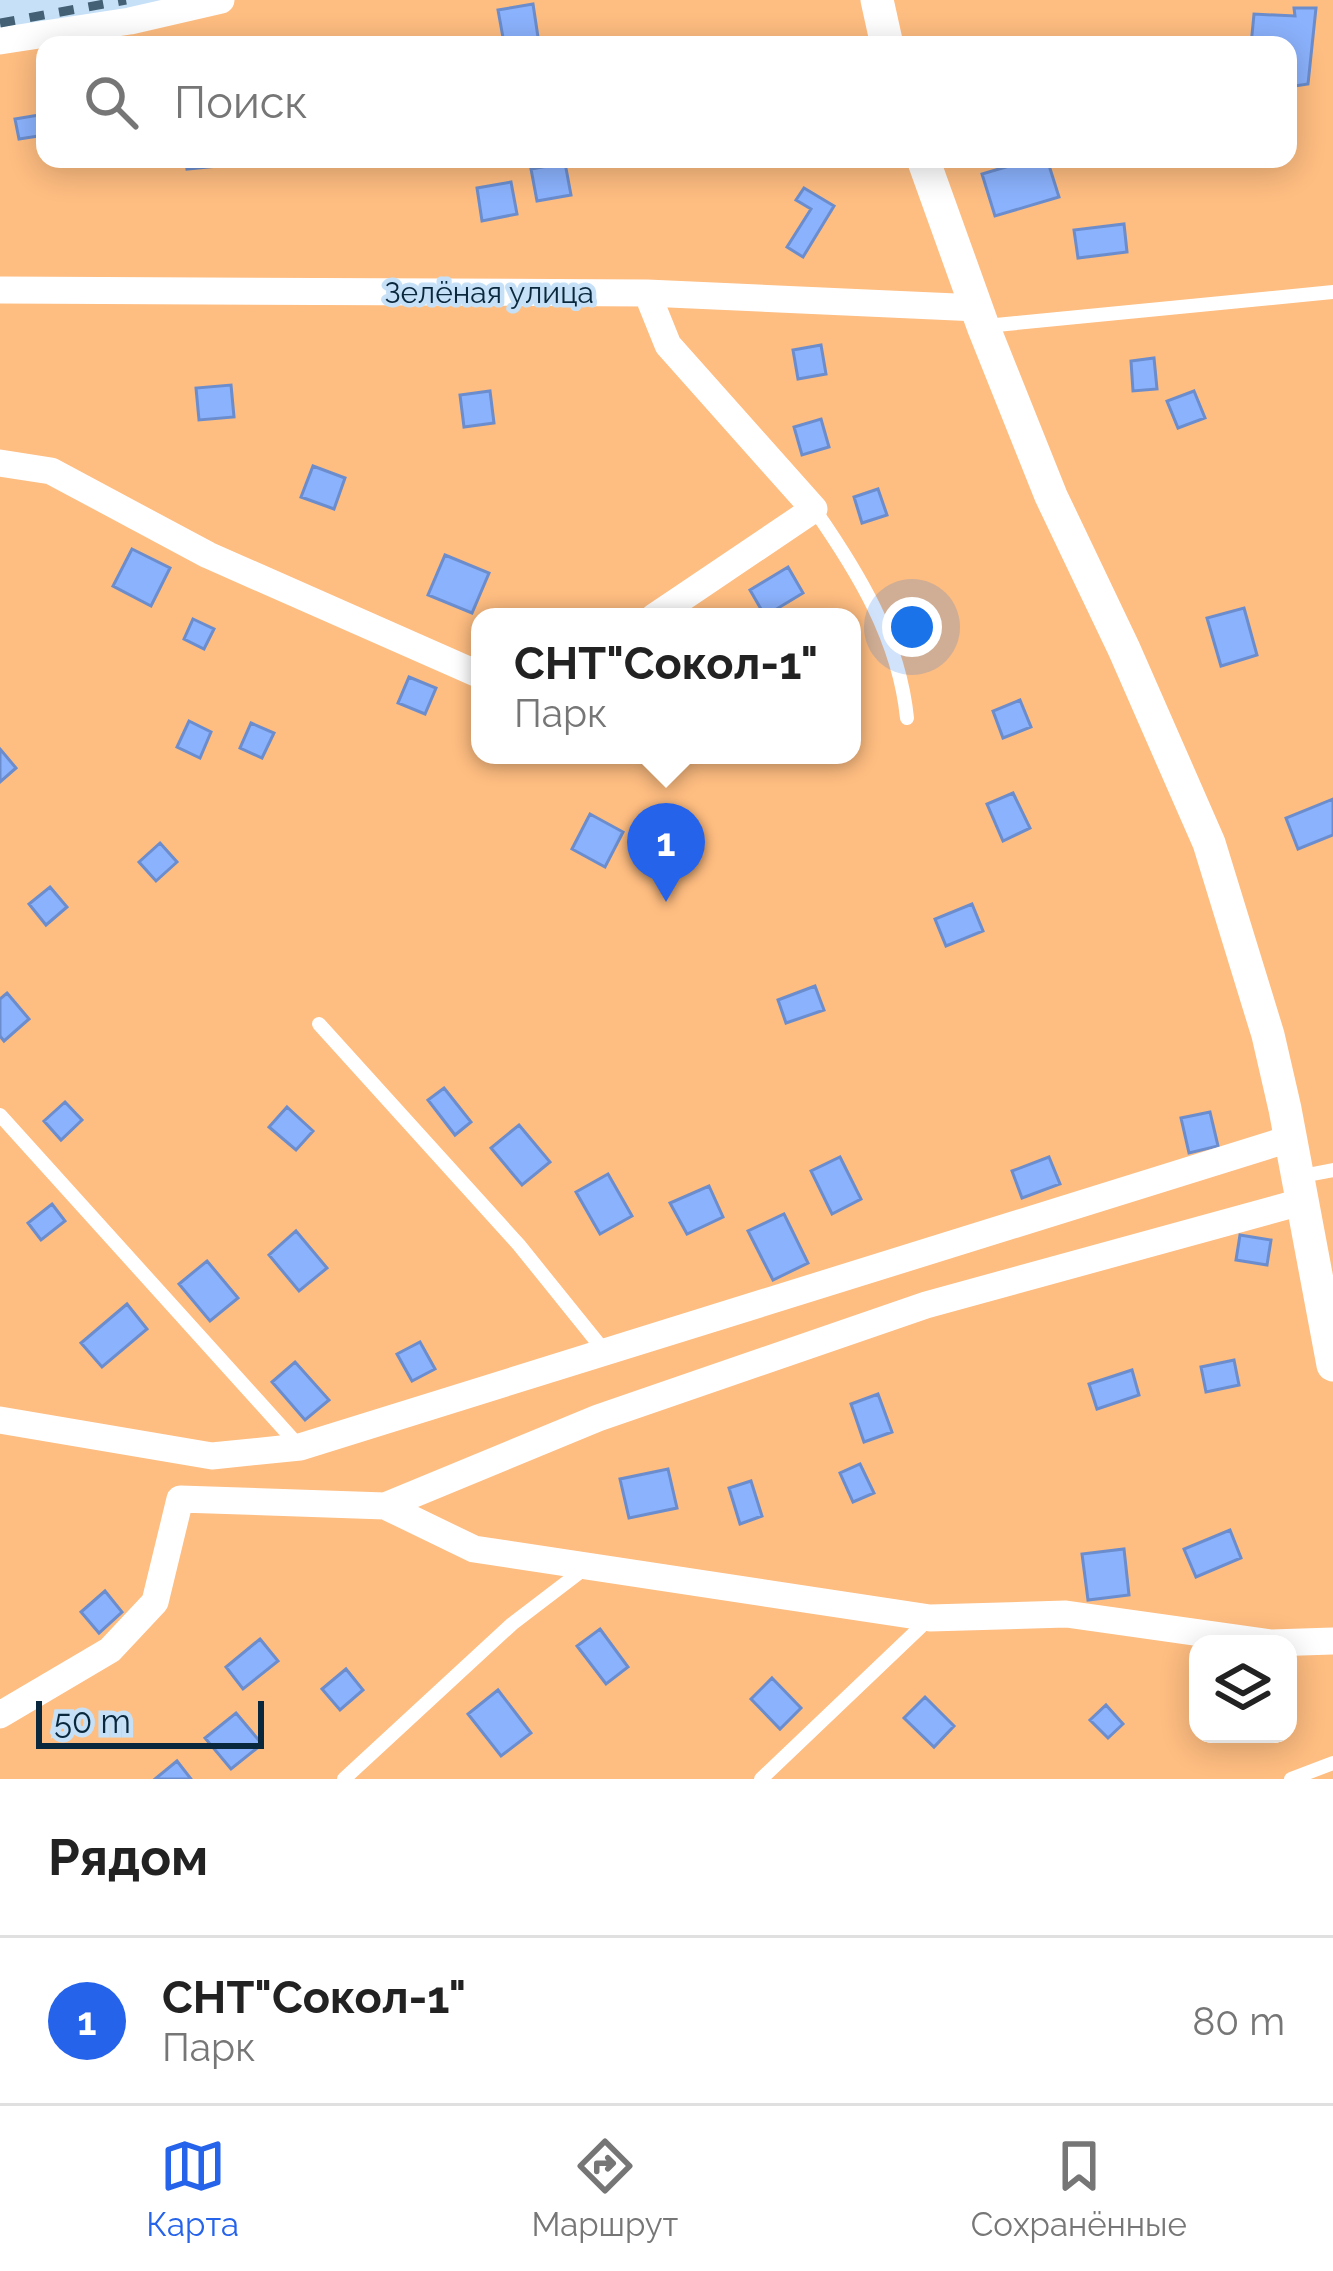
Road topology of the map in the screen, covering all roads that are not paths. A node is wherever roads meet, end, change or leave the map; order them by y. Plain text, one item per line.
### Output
1 (221, 0) edge
2 (877, 0) edge
3 (885, 36) edge
4 (0, 41) edge
5 (926, 168) edge
6 (0, 290) edge
7 (1333, 292) edge
8 (647, 293) junction
9 (981, 317) junction
10 (0, 464) edge
11 (814, 509) junction
12 (667, 608) edge
13 (471, 671) edge
14 (907, 718) dead end
15 (319, 1024) dead end
16 (0, 1115) edge
17 (1289, 1138) junction
18 (1333, 1171) edge
19 (1299, 1190) junction
20 (606, 1353) junction
21 (1333, 1365) edge
22 (0, 1420) edge
23 (300, 1447) junction
24 (386, 1506) junction
25 (590, 1565) junction
26 (930, 1618) junction
27 (1333, 1641) edge
28 (0, 1714) edge
29 (1333, 1763) edge
30 (344, 1779) edge
31 (761, 1779) edge
32 (1291, 1779) edge

1 - 4 street
2 - 3 street
5 - 9 street
6 - 8 street, Зелёная улица
7 - 9 lane
8 - 9 street, Зелёная улица
8 - 11 street
9 - 17 street
10 - 13 street
11 - 12 street
11 - 14 lane
15 - 20 lane
16 - 23 lane
17 - 19 street
17 - 20 street
18 - 19 lane
19 - 21 street
19 - 24 street
20 - 23 street
22 - 23 street
24 - 25 street
24 - 28 street
25 - 26 street
25 - 30 lane
26 - 27 street
26 - 31 lane
29 - 32 lane

